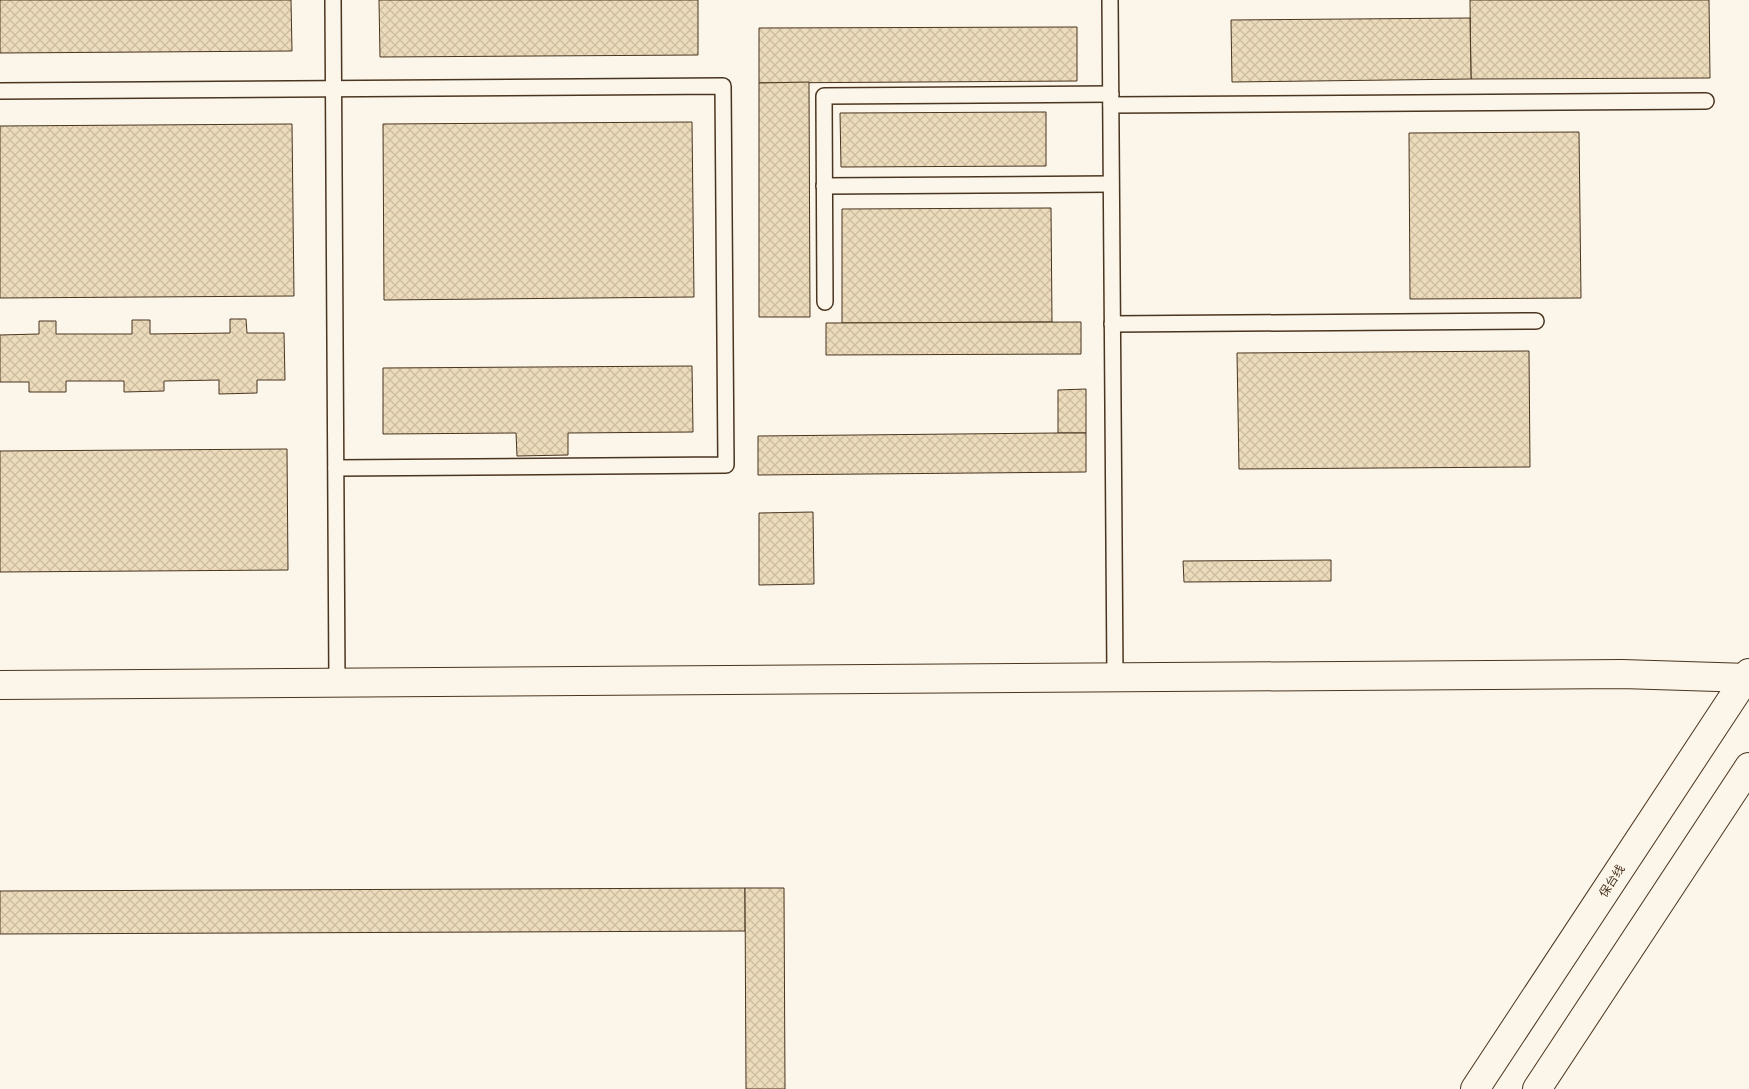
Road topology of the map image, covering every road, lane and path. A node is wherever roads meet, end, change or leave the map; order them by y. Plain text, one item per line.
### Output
1 (332, 0) edge
2 (1110, 0) edge
3 (333, 89) junction
4 (0, 91) edge
5 (1111, 99) junction
6 (1706, 101) dead end
7 (1111, 184) junction
8 (824, 186) junction
9 (825, 302) dead end
10 (1536, 321) dead end
11 (1112, 324) junction
12 (336, 468) junction
13 (1748, 676) edge
14 (1115, 677) junction
15 (337, 683) junction
16 (0, 685) edge
17 (1749, 767) edge
18 (1475, 1089) edge
19 (1537, 1089) edge

1 - 3 lane
2 - 5 lane
3 - 4 lane
3 - 12 lane
3 - 12 lane
5 - 6 lane
5 - 7 lane
5 - 8 lane
7 - 8 lane
7 - 11 lane
8 - 9 lane
10 - 11 lane
11 - 14 lane
12 - 15 lane
13 - 14 main road
13 - 18 main road, 保台线
14 - 15 main road
15 - 16 main road
17 - 19 main road

